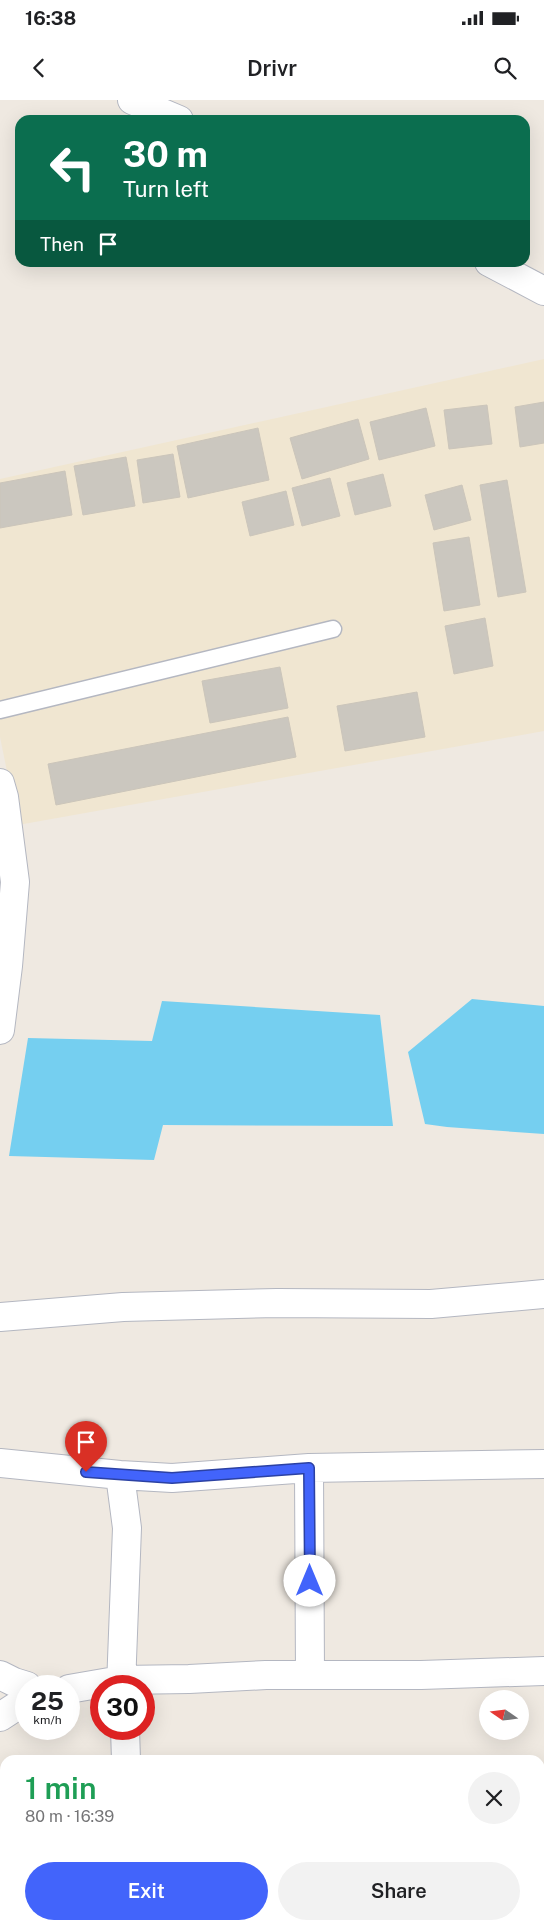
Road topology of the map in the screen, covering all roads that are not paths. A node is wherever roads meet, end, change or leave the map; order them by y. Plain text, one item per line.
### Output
1 (139, 101) edge
2 (168, 115) edge
3 (498, 267) edge
4 (544, 291) edge
5 (334, 629) dead end
6 (0, 710) edge
7 (0, 783) edge
8 (7, 883) edge
9 (0, 1030) edge
10 (544, 1294) edge
11 (0, 1317) edge
12 (0, 1463) edge
13 (544, 1464) edge
14 (309, 1468) junction
15 (120, 1475) junction
16 (544, 1671) edge
17 (0, 1675) edge
18 (122, 1675) edge
19 (310, 1675) junction
20 (15, 1682) edge
21 (155, 1682) edge
22 (15, 1707) edge
23 (0, 1717) edge
24 (125, 1740) edge
25 (126, 1755) edge

1 - 2 street
3 - 4 street
5 - 6 lane
7 - 8 street
8 - 9 street
10 - 11 street
12 - 15 street
13 - 14 street
14 - 15 street
14 - 19 street
15 - 18 street
16 - 19 street
17 - 20 street
19 - 21 street
22 - 23 street
24 - 25 street

